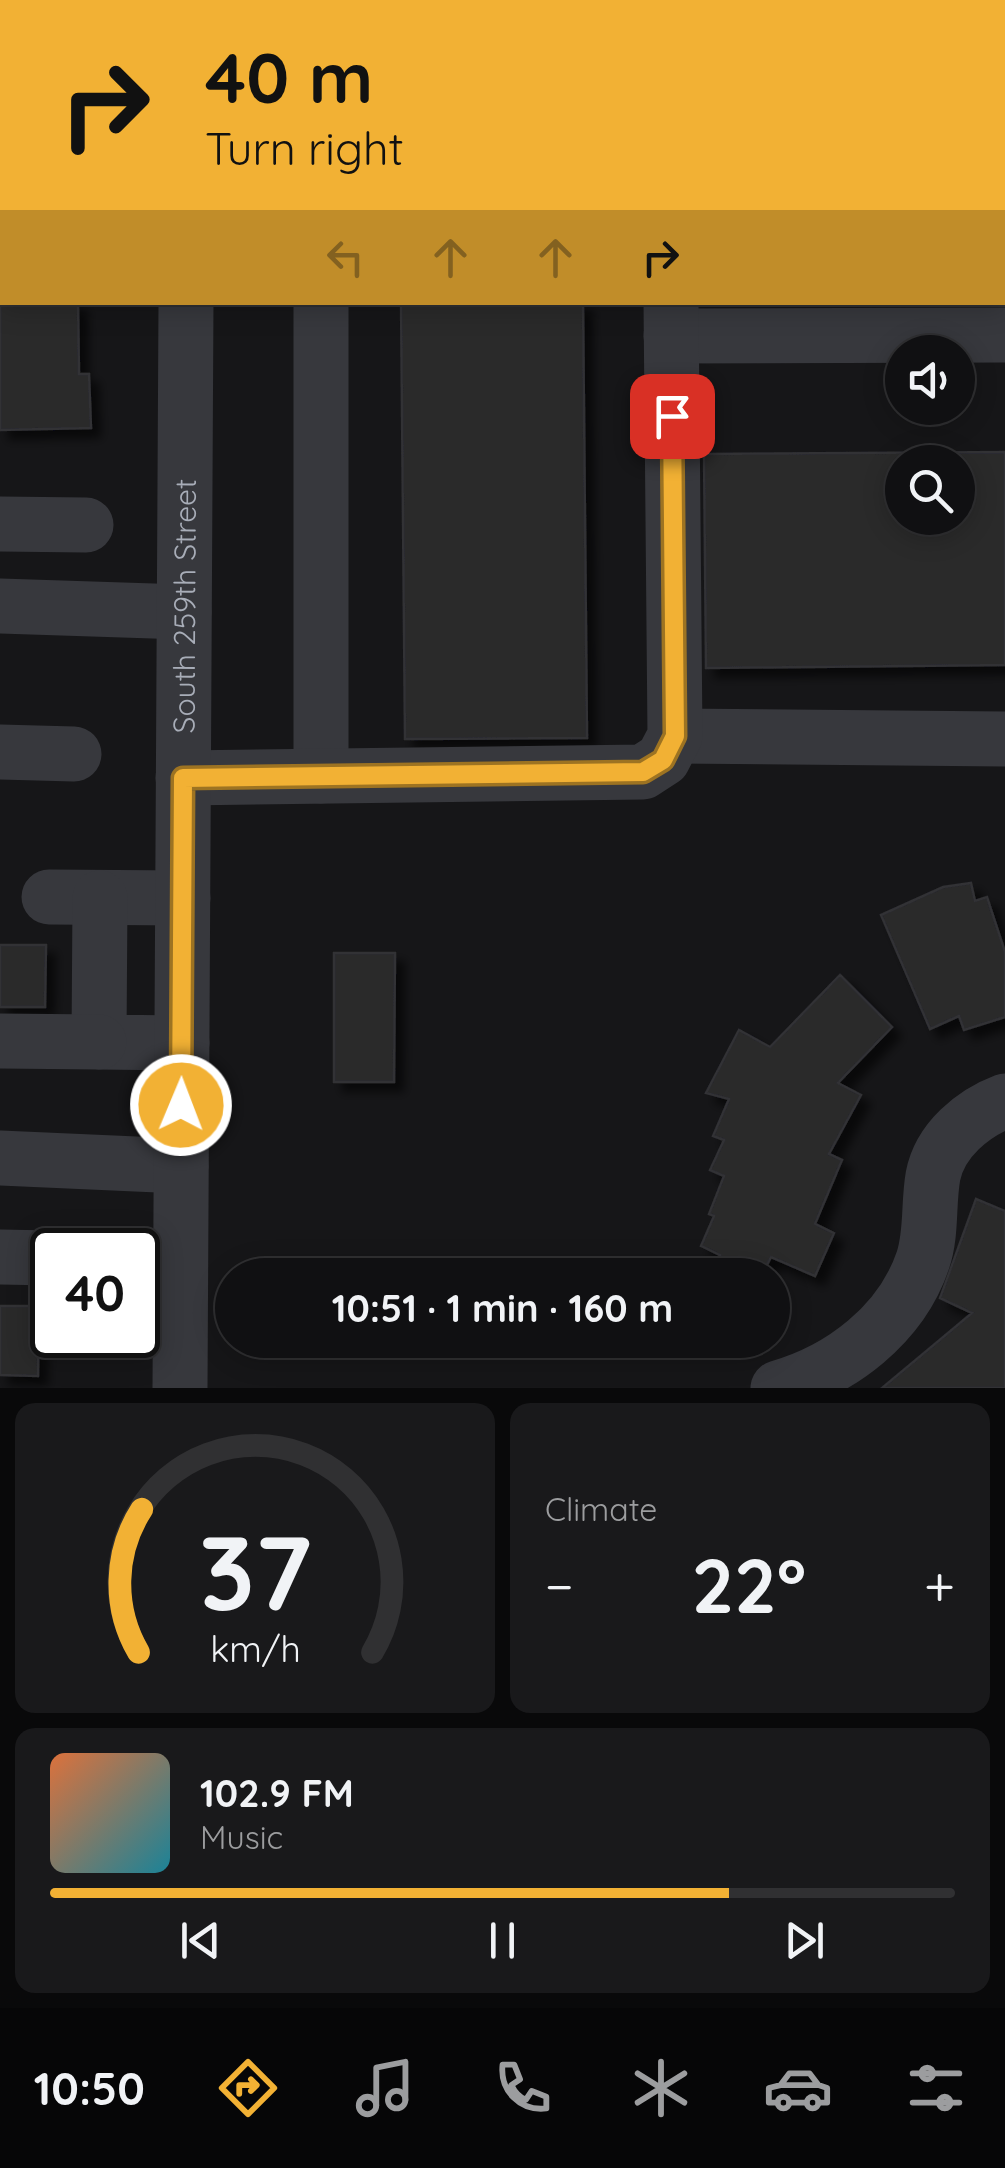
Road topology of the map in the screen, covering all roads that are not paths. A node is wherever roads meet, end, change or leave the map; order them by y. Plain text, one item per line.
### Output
1 (186, 305) edge
2 (321, 305) edge
3 (671, 319) edge
4 (1005, 335) edge
5 (0, 524) edge
6 (86, 526) dead end
7 (0, 606) edge
8 (184, 612) junction
9 (675, 736) junction
10 (1005, 738) edge
11 (0, 752) edge
12 (74, 754) dead end
13 (321, 776) junction
14 (183, 778) junction
15 (183, 898) junction
16 (0, 1041) edge
17 (99, 1042) junction
18 (182, 1043) junction
19 (1005, 1102) edge
20 (0, 1158) edge
21 (180, 1166) junction
22 (160, 1256) edge
23 (0, 1257) edge
24 (30, 1258) edge
25 (160, 1266) edge
26 (180, 1388) edge
27 (778, 1388) edge

1 - 8 street, South 259th Street
2 - 13 street
3 - 4 street
3 - 9 street
5 - 6 street
7 - 8 street
8 - 14 street, South 259th Street
9 - 10 street
9 - 13 street
11 - 12 street
13 - 14 street
14 - 15 street, South 259th Street
15 - 17 street
15 - 18 street, South 259th Street
16 - 17 street
17 - 18 street
18 - 21 street, South 259th Street
19 - 27 street
20 - 21 street
21 - 22 street, South 259th Street
23 - 24 street
25 - 26 street, South 259th Street

